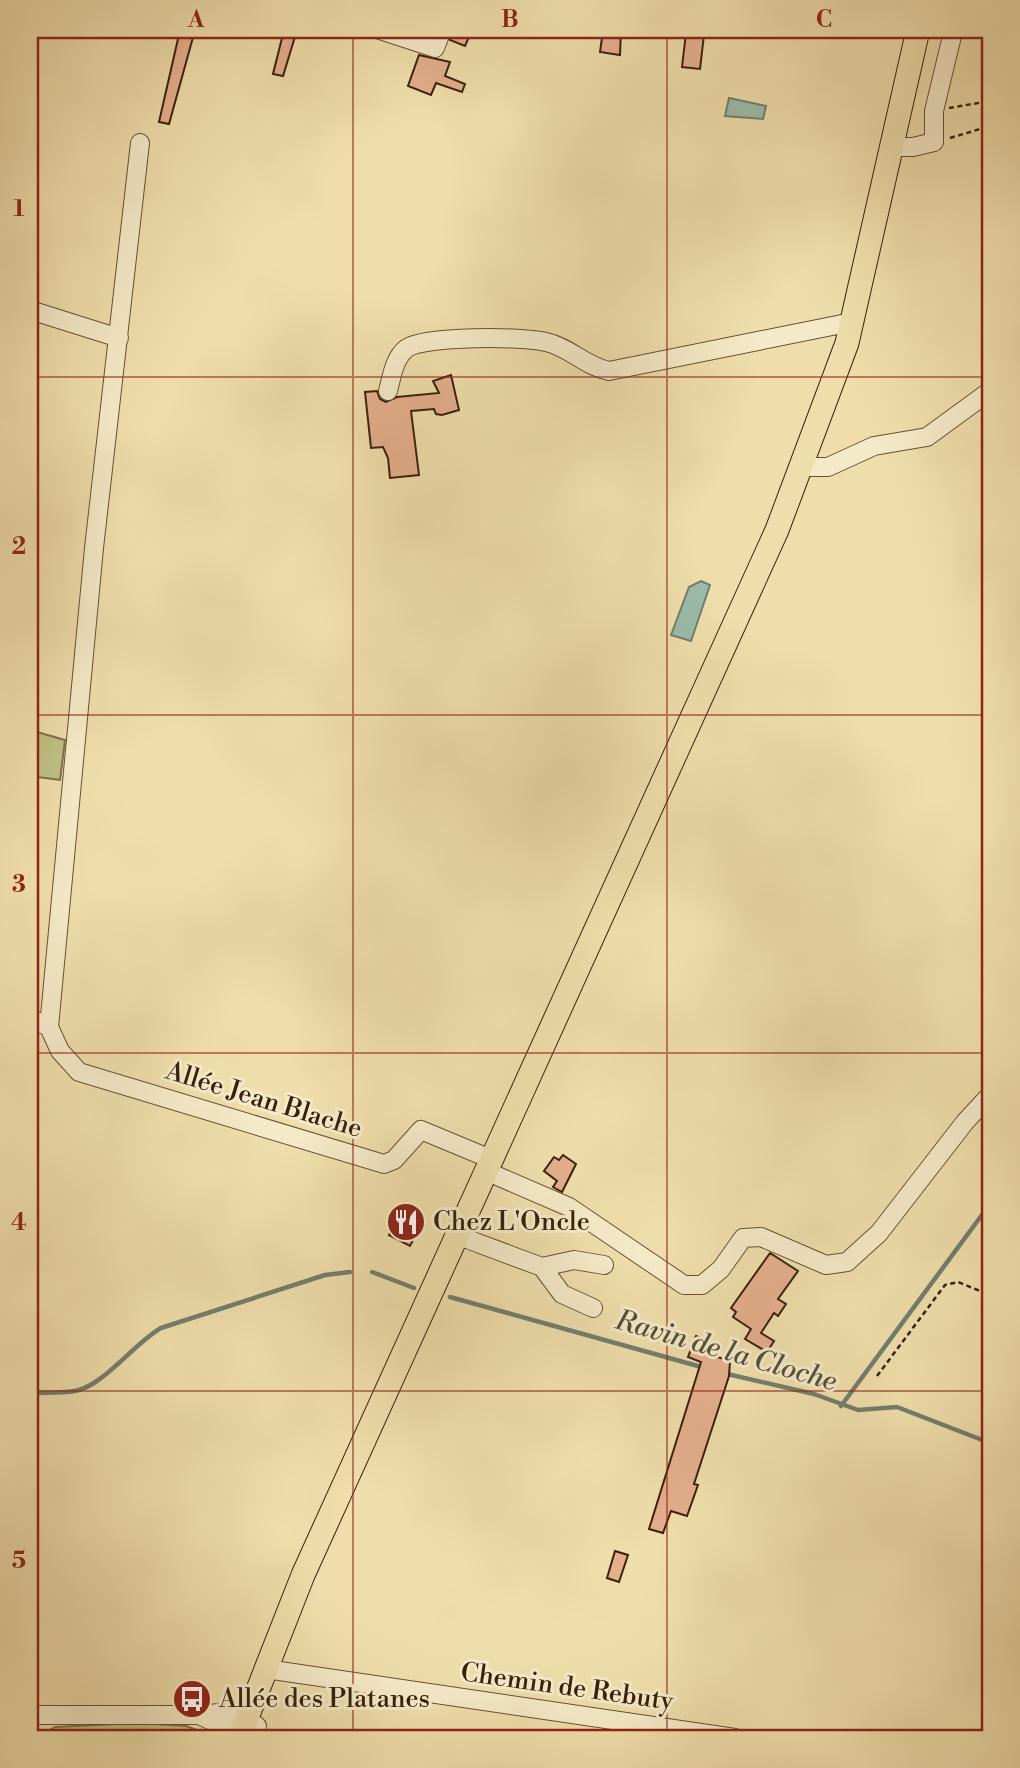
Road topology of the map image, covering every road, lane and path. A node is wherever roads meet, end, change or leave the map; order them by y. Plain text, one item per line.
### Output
1 (380, 30) edge
2 (442, 30) edge
3 (918, 30) edge
4 (953, 32) dead end
5 (990, 101) edge
6 (990, 126) edge
7 (933, 127) junction
8 (140, 143) dead end
9 (891, 147) junction
10 (30, 310) edge
11 (852, 321) junction
12 (120, 338) junction
13 (388, 391) dead end
14 (990, 391) edge
15 (801, 467) junction
16 (30, 1018) edge
17 (49, 1027) junction
18 (990, 1095) edge
19 (490, 1166) junction
20 (459, 1236) junction
21 (604, 1265) dead end
22 (542, 1267) junction
23 (990, 1295) edge
24 (593, 1308) dead end
25 (877, 1376) dead end
26 (272, 1670) junction
27 (30, 1715) edge
28 (247, 1731) edge
29 (735, 1738) edge

1 - 2 street
3 - 9 main road
4 - 7 street
5 - 7 path
6 - 7 path
7 - 9 street
8 - 12 street
9 - 11 main road
10 - 12 street
11 - 13 street
11 - 15 main road
12 - 17 street
14 - 15 street
15 - 19 main road
16 - 17 street
17 - 19 street, Allée Jean Blache
18 - 19 street
19 - 20 main road
20 - 22 street
20 - 26 main road
21 - 22 street
22 - 24 street
23 - 25 path
26 - 28 main road
26 - 29 street, Chemin de Rebuty
27 - 28 street

